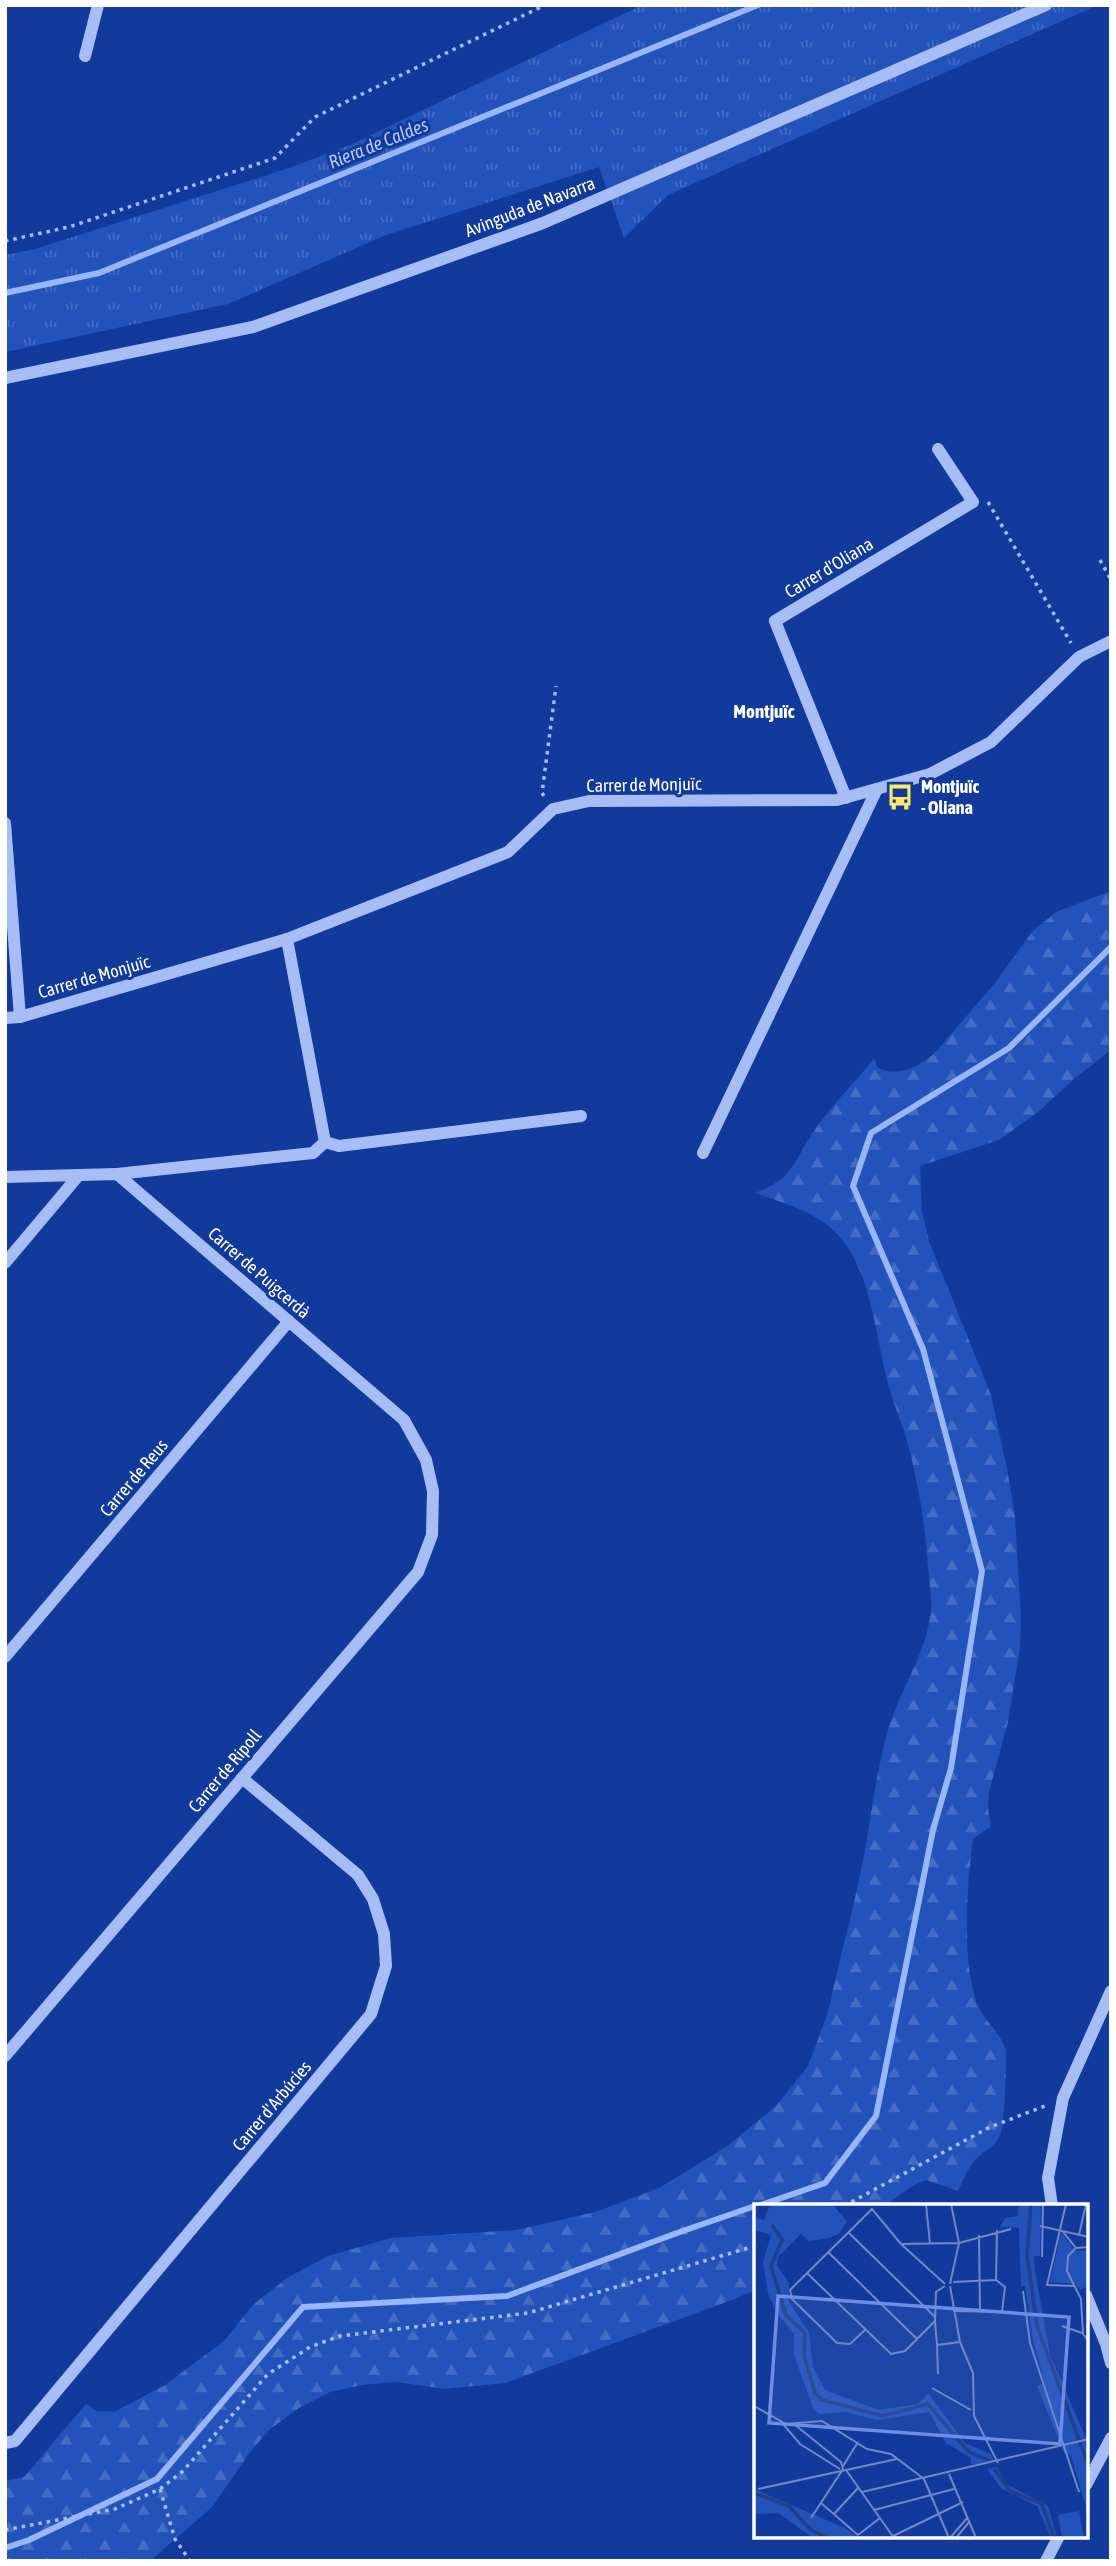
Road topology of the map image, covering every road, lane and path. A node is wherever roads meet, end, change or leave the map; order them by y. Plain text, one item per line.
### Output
1 (97, 5) edge
2 (545, 5) edge
3 (1046, 5) edge
4 (85, 56) dead end
5 (5, 242) edge
6 (5, 378) edge
7 (938, 449) dead end
8 (973, 502) junction
9 (1100, 561) dead end
10 (1111, 580) edge
11 (1111, 641) edge
12 (1079, 657) junction
13 (556, 686) dead end
14 (877, 789) junction
15 (846, 798) junction
16 (553, 809) junction
17 (5, 824) edge
18 (287, 939) junction
19 (20, 1017) junction
20 (5, 1018) edge
21 (581, 1116) dead end
22 (325, 1142) junction
23 (703, 1153) dead end
24 (117, 1174) junction
25 (79, 1175) junction
26 (5, 1177) edge
27 (5, 1263) edge
28 (289, 1321) junction
29 (433, 1491) joint
30 (5, 1657) edge
31 (242, 1778) junction
32 (1111, 1991) edge
33 (5, 2056) edge
34 (1063, 2098) junction
35 (848, 2204) edge
36 (1052, 2204) edge
37 (754, 2246) edge
38 (1088, 2299) edge
39 (1108, 2341) edge
40 (1111, 2363) edge
41 (1111, 2438) edge
42 (5, 2443) edge
43 (1088, 2481) edge
44 (160, 2488) junction
45 (5, 2530) edge
46 (1058, 2538) edge
47 (190, 2561) edge
48 (1046, 2561) edge

1 - 4 street
2 - 5 path
3 - 6 street, Avinguda de Navarra
7 - 8 street
8 - 12 path
8 - 15 street, Carrer d'Oliana
9 - 10 path
11 - 12 street, Carrer de Monjuïc
12 - 14 street, Carrer de Monjuïc
13 - 16 path
14 - 15 street, Carrer de Monjuïc
14 - 23 street
15 - 16 street, Carrer de Monjuïc
16 - 18 street, Carrer de Monjuïc
17 - 19 street
18 - 19 street, Carrer de Monjuïc
18 - 22 street
19 - 20 street, Carrer de Monjuïc
21 - 22 street
22 - 24 street
24 - 25 street
24 - 28 street, Carrer de Puigcerdà
25 - 26 street
25 - 27 street
28 - 29 street, Carrer de Puigcerdà
28 - 30 street, Carrer de Reus
29 - 31 street, Carrer de Ripoll
31 - 33 street, Carrer de Ripoll
31 - 42 street, Carrer d'Arbúcies
32 - 34 street
34 - 35 path
34 - 36 street
37 - 44 path
38 - 39 street
39 - 40 street
41 - 43 street
44 - 45 path
44 - 47 path
46 - 48 street

